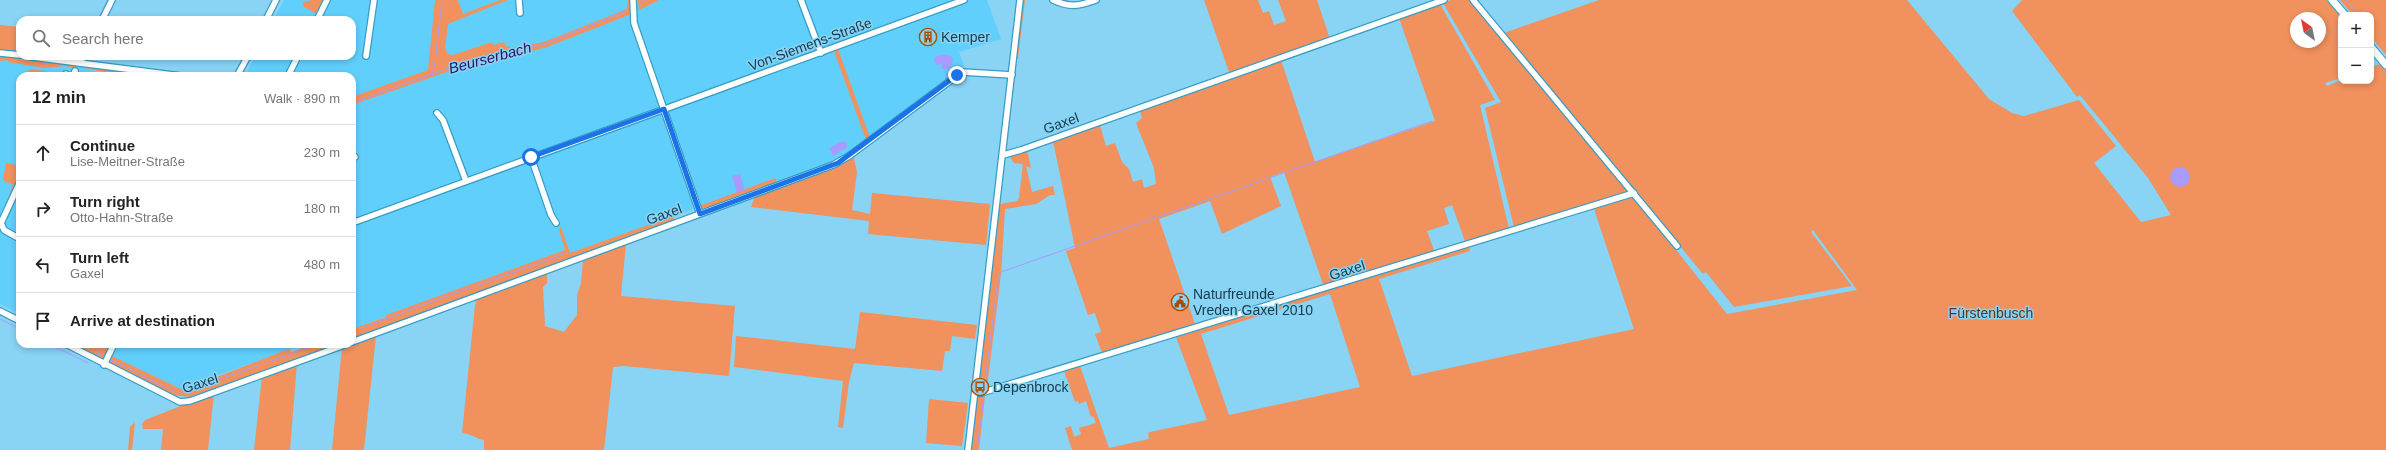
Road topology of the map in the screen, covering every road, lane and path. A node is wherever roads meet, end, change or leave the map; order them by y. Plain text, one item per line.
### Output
1 (112, 0) edge
2 (276, 0) edge
3 (327, 0) edge
4 (374, 0) edge
5 (519, 0) edge
6 (633, 0) edge
7 (801, 0) edge
8 (1020, 0) edge
9 (1053, 0) edge
10 (1096, 0) edge
11 (1444, 0) edge
12 (1473, 0) edge
13 (2332, 0) edge
14 (960, 1) edge
15 (2342, 12) edge
16 (520, 13) dead end
17 (104, 16) edge
18 (268, 16) edge
19 (319, 16) edge
20 (2372, 48) edge
21 (0, 53) edge
22 (821, 53) junction
23 (16, 55) edge
24 (366, 56) dead end
25 (56, 60) edge
26 (82, 60) edge
27 (246, 60) edge
28 (296, 60) edge
29 (80, 63) junction
30 (2386, 65) edge
31 (150, 72) edge
32 (239, 72) edge
33 (290, 72) edge
34 (1012, 75) junction
35 (664, 109) junction
36 (437, 113) dead end
37 (1003, 155) junction
38 (531, 157) junction
39 (466, 181) junction
40 (16, 190) edge
41 (1634, 193) junction
42 (700, 214) junction
43 (356, 222) edge
44 (556, 223) dead end
45 (16, 237) edge
46 (1677, 246) dead end
47 (0, 311) edge
48 (16, 319) edge
49 (356, 341) edge
50 (73, 348) edge
51 (112, 348) edge
52 (336, 348) edge
53 (104, 365) junction
54 (974, 393) junction
55 (968, 450) edge

1 - 17 street
2 - 18 street
3 - 19 street
4 - 24 street
5 - 16 street
6 - 35 street
7 - 22 street
8 - 34 street
9 - 10 street
11 - 37 street, Gaxel
12 - 41 street
13 - 15 main road
14 - 22 street, Von-Siemens-Straße
20 - 30 main road
21 - 23 street
22 - 35 street, Von-Siemens-Straße
25 - 29 street
26 - 29 street
27 - 32 street
28 - 33 street
29 - 31 street
34 - 37 street
34 - 42 street, Gaxel
35 - 38 street, Von-Siemens-Straße
35 - 42 street
36 - 39 street
37 - 54 street
38 - 39 street, Von-Siemens-Straße
38 - 44 street
39 - 43 street, Von-Siemens-Straße
40 - 45 street
41 - 46 street
41 - 54 street, Gaxel
42 - 49 street, Gaxel
47 - 48 street
50 - 53 street, Gaxel
51 - 53 street
52 - 53 street, Gaxel
54 - 55 street

